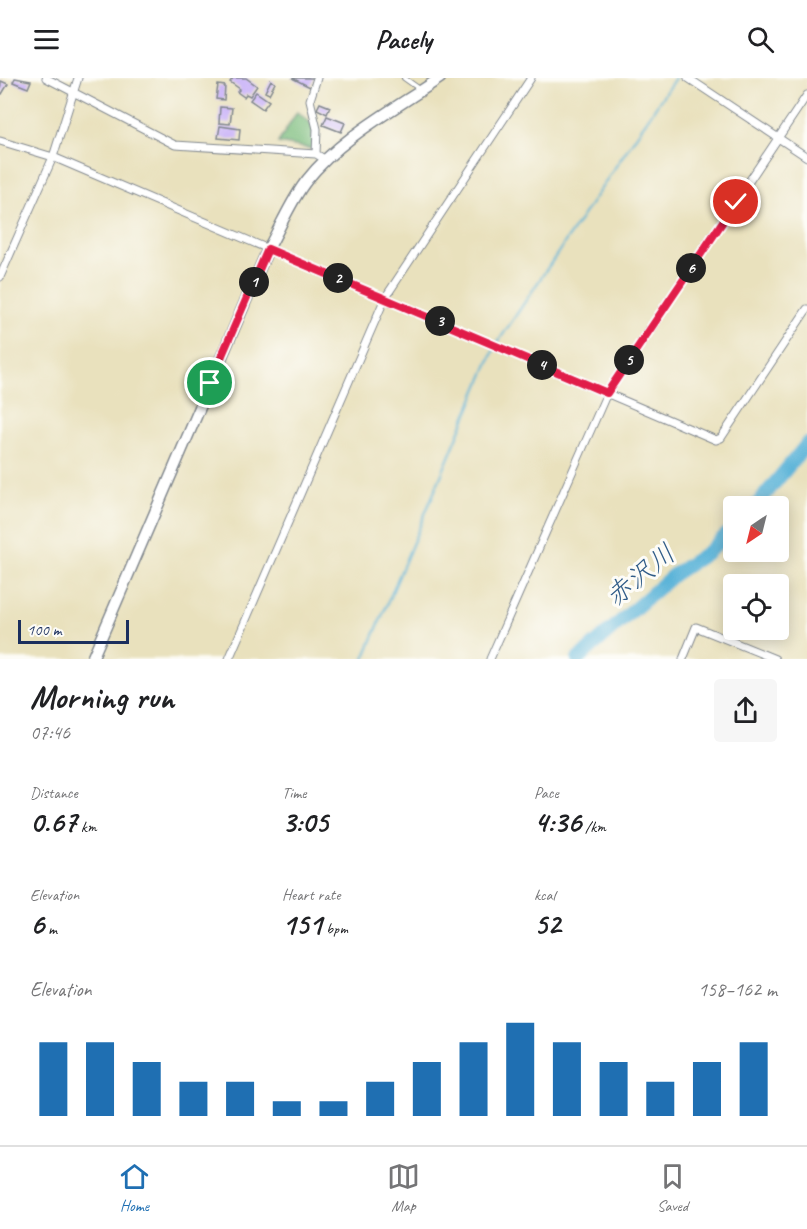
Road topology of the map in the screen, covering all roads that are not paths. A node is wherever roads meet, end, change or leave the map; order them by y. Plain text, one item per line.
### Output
1 (45, 78) edge
2 (78, 78) edge
3 (317, 78) edge
4 (404, 78) edge
5 (440, 78) edge
6 (531, 78) edge
7 (688, 78) edge
8 (421, 91) junction
9 (73, 93) junction
10 (807, 95) edge
11 (778, 138) junction
12 (0, 141) edge
13 (53, 157) junction
14 (321, 157) junction
15 (807, 157) edge
16 (268, 249) junction
17 (0, 277) edge
18 (385, 298) junction
19 (807, 309) edge
20 (607, 393) junction
21 (97, 658) edge
22 (229, 659) edge
23 (490, 659) edge
24 (683, 659) edge
25 (775, 659) edge

1 - 9 street
2 - 9 street
3 - 14 street
4 - 8 lane
5 - 8 main road
6 - 18 street
7 - 11 street
8 - 14 main road
9 - 13 street
9 - 14 street
10 - 11 street
11 - 15 street
11 - 20 street
12 - 13 street
13 - 16 street
13 - 17 street
14 - 16 main road
16 - 18 street
16 - 21 main road
18 - 20 street
18 - 22 street
19 - 20 street
20 - 23 street
24 - 25 street

